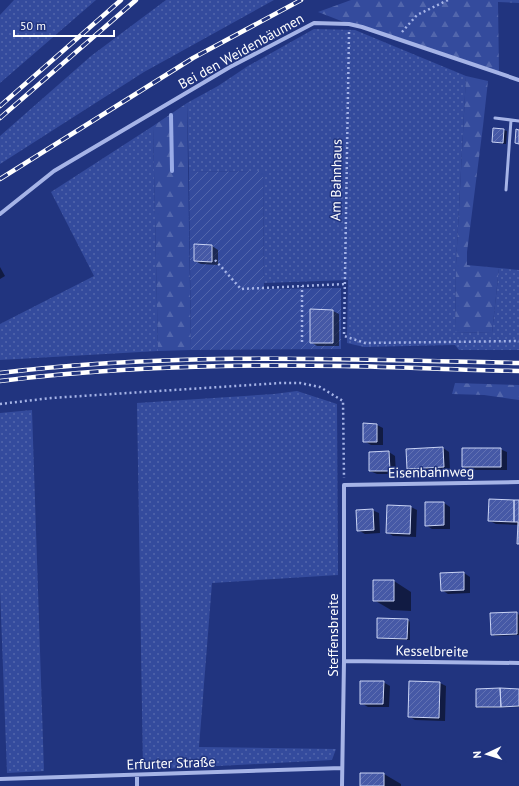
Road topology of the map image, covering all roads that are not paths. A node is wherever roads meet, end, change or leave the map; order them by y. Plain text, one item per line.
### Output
1 (519, 80) edge
2 (495, 118) dead end
3 (511, 120) junction
4 (519, 121) edge
5 (506, 190) dead end
6 (0, 214) edge
7 (519, 482) edge
8 (344, 485) joint
9 (344, 660) junction
10 (519, 663) edge
11 (342, 768) junction
12 (137, 775) junction
13 (0, 779) edge
14 (137, 786) edge
15 (342, 786) edge

1 - 6 street, Bei den Weidenbäumen
2 - 3 lane
3 - 4 lane
3 - 5 lane
7 - 8 street, Eisenbahnweg
8 - 9 street, Steffensbreite
9 - 10 street, Kesselbreite
9 - 11 street, Steffensbreite
11 - 12 street, Erfurter Straße
11 - 15 street, Steffensbreite
12 - 13 street, Erfurter Straße
12 - 14 street

